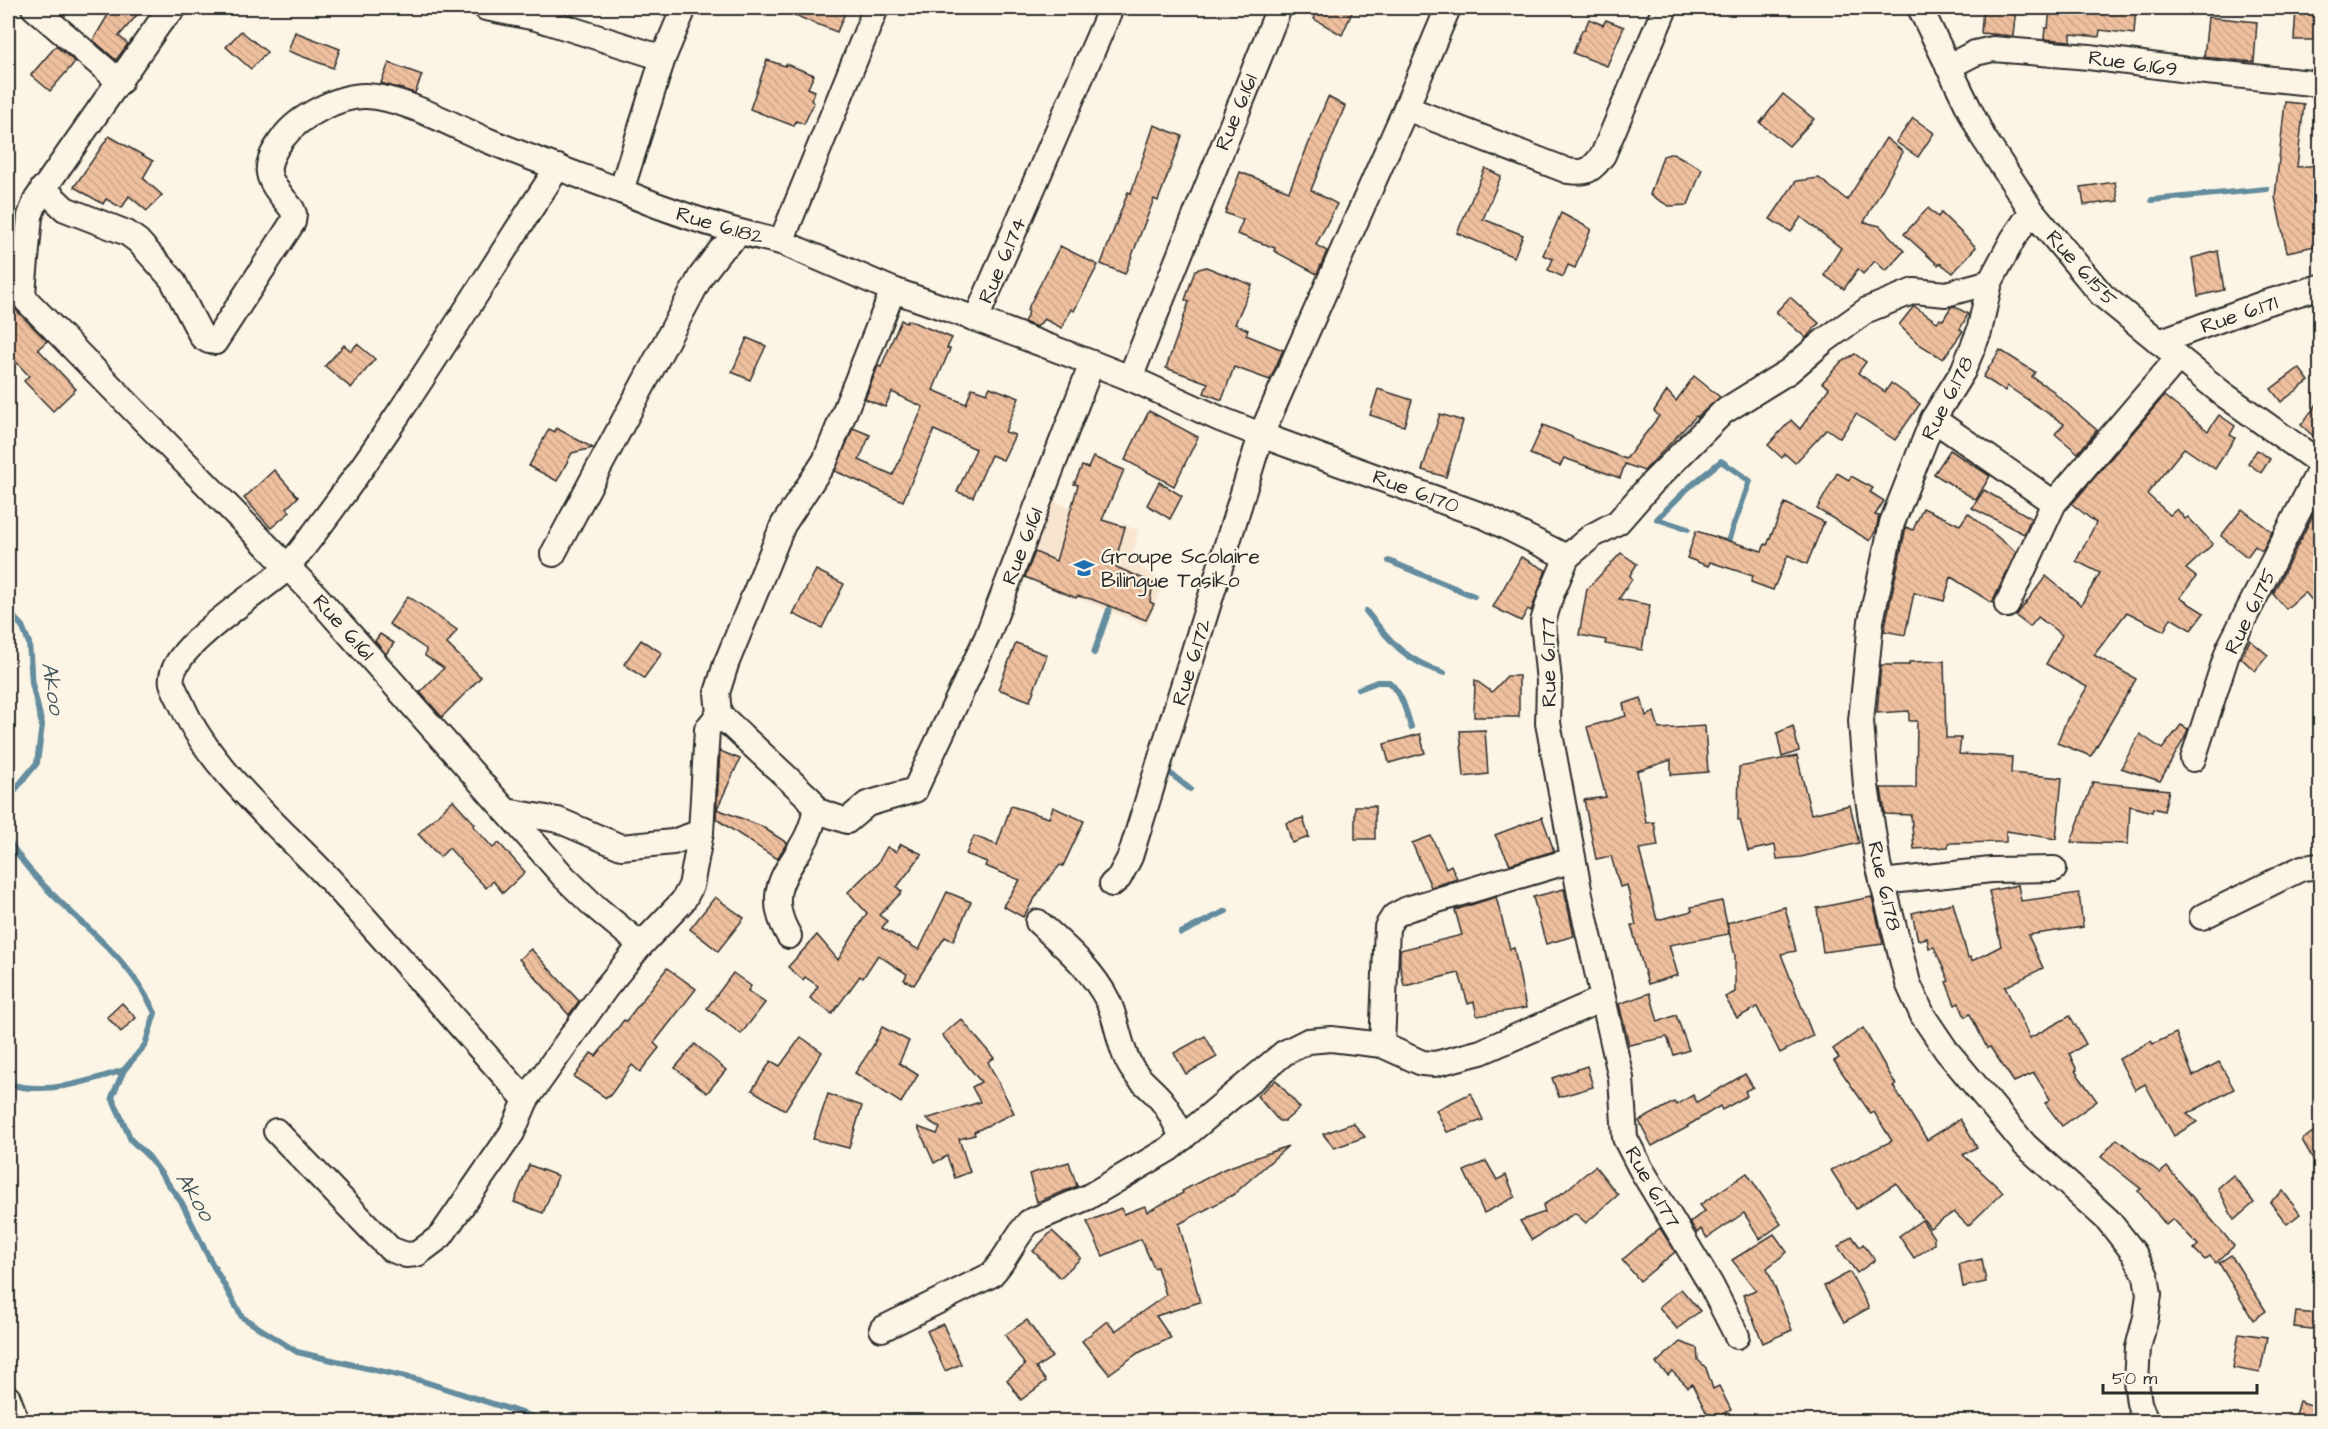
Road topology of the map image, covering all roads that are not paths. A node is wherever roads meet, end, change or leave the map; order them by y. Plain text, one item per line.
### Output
1 (34, 8) edge
2 (174, 8) edge
3 (486, 8) edge
4 (684, 8) edge
5 (876, 8) edge
6 (1112, 8) edge
7 (1279, 8) edge
8 (1448, 8) edge
9 (1665, 8) edge
10 (1920, 8) edge
11 (663, 58) junction
12 (1948, 67) junction
13 (120, 82) junction
14 (2320, 84) edge
15 (1406, 108) junction
16 (558, 167) junction
17 (43, 188) junction
18 (621, 191) junction
19 (2032, 211) junction
20 (740, 233) junction
21 (781, 242) junction
22 (1990, 282) junction
23 (2320, 288) edge
24 (893, 290) junction
25 (976, 319) junction
26 (2159, 342) junction
27 (2178, 358) junction
28 (1092, 363) junction
29 (1130, 378) junction
30 (1933, 419) junction
31 (1261, 435) junction
32 (2320, 463) edge
33 (2320, 469) edge
34 (2054, 503) junction
35 (553, 554) dead end
36 (1567, 557) junction
37 (288, 567) junction
38 (2007, 605) dead end
39 (718, 714) junction
40 (2193, 759) dead end
41 (814, 810) junction
42 (506, 811) junction
43 (701, 832) junction
44 (1573, 860) junction
45 (2320, 866) edge
46 (2054, 868) dead end
47 (1882, 882) junction
48 (1112, 884) dead end
49 (2202, 917) dead end
50 (1038, 922) dead end
51 (789, 936) dead end
52 (641, 945) junction
53 (1602, 999) junction
54 (1382, 1045) junction
55 (526, 1100) junction
56 (276, 1131) dead end
57 (1182, 1138) junction
58 (882, 1329) dead end
59 (1737, 1336) dead end
60 (8, 1398) edge
61 (17, 1422) edge
62 (2146, 1422) edge

1 - 13 street
2 - 13 street
3 - 11 street
4 - 11 street
5 - 21 street, Rue 6.182
6 - 25 street, Rue 6.174
7 - 29 street, Rue 6.161
8 - 15 street, Rue 6.172
9 - 15 street
10 - 12 street, Rue 6.155
11 - 18 street
12 - 14 street, Rue 6.169
12 - 19 street, Rue 6.155
13 - 17 street
15 - 31 street, Rue 6.172
16 - 17 street, Rue 6.182
16 - 18 street, Rue 6.182
16 - 37 street
17 - 37 street, Rue 6.161
18 - 20 street, Rue 6.182
19 - 22 street
19 - 26 street, Rue 6.155
20 - 21 street, Rue 6.182
20 - 35 street
21 - 24 street, Rue 6.174
22 - 30 street, Rue 6.178
22 - 36 street, Rue 6.177
23 - 26 street, Rue 6.171
24 - 25 street, Rue 6.174
24 - 39 street
25 - 28 street
26 - 27 street, Rue 6.155
27 - 32 street, Rue 6.155
27 - 34 street
28 - 29 street
28 - 41 street, Rue 6.161
29 - 31 street
30 - 34 street
30 - 47 street, Rue 6.178
31 - 36 street, Rue 6.170
31 - 48 street, Rue 6.172
33 - 40 street, Rue 6.175
34 - 38 street
36 - 44 street, Rue 6.177
37 - 42 street, Rue 6.161
37 - 55 street
39 - 41 street
39 - 43 street
41 - 51 street
42 - 43 street
42 - 52 street, Rue 6.161
43 - 52 street
44 - 53 street, Rue 6.177
44 - 54 street
45 - 49 street
46 - 47 street
47 - 62 street, Rue 6.178
50 - 57 street
52 - 55 street
53 - 54 street
53 - 59 street, Rue 6.177
54 - 57 street
55 - 56 street
57 - 58 street
60 - 61 street

